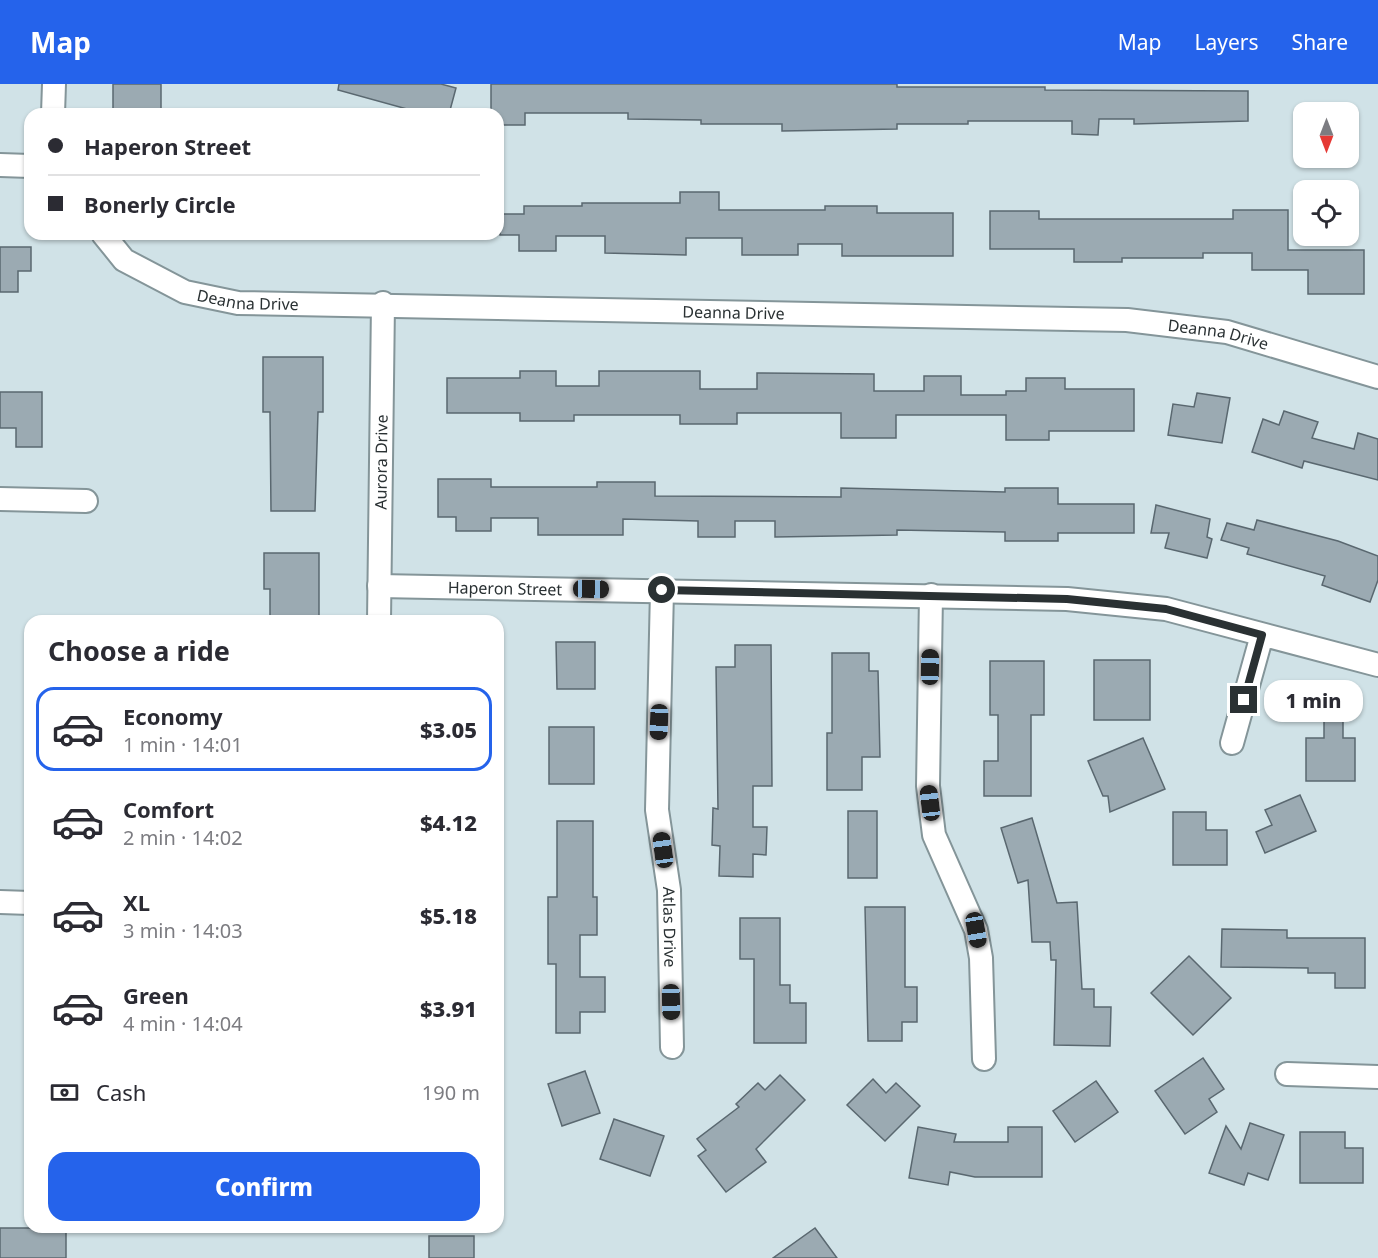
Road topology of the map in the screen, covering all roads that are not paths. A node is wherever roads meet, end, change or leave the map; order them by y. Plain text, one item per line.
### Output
1 (54, 84) edge
2 (53, 108) edge
3 (0, 165) edge
4 (24, 166) edge
5 (108, 240) edge
6 (383, 303) junction
7 (1378, 377) edge
8 (0, 499) edge
9 (86, 501) dead end
10 (379, 586) junction
11 (662, 590) junction
12 (931, 595) junction
13 (379, 615) edge
14 (1262, 635) junction
15 (1378, 665) edge
16 (1232, 743) dead end
17 (0, 902) edge
18 (24, 903) edge
19 (672, 1047) dead end
20 (984, 1059) dead end
21 (1287, 1074) dead end
22 (1378, 1077) edge

1 - 2 street
3 - 4 street
5 - 6 street, Deanna Drive
6 - 7 street, Deanna Drive
6 - 10 street, Aurora Drive
8 - 9 street
10 - 11 street, Haperon Street
10 - 13 street, Aurora Drive
11 - 12 street, Haperon Street
11 - 19 street, Atlas Drive
12 - 14 street, Haperon Street
12 - 20 street
14 - 15 street, Haperon Street
14 - 16 street
17 - 18 street
21 - 22 street

